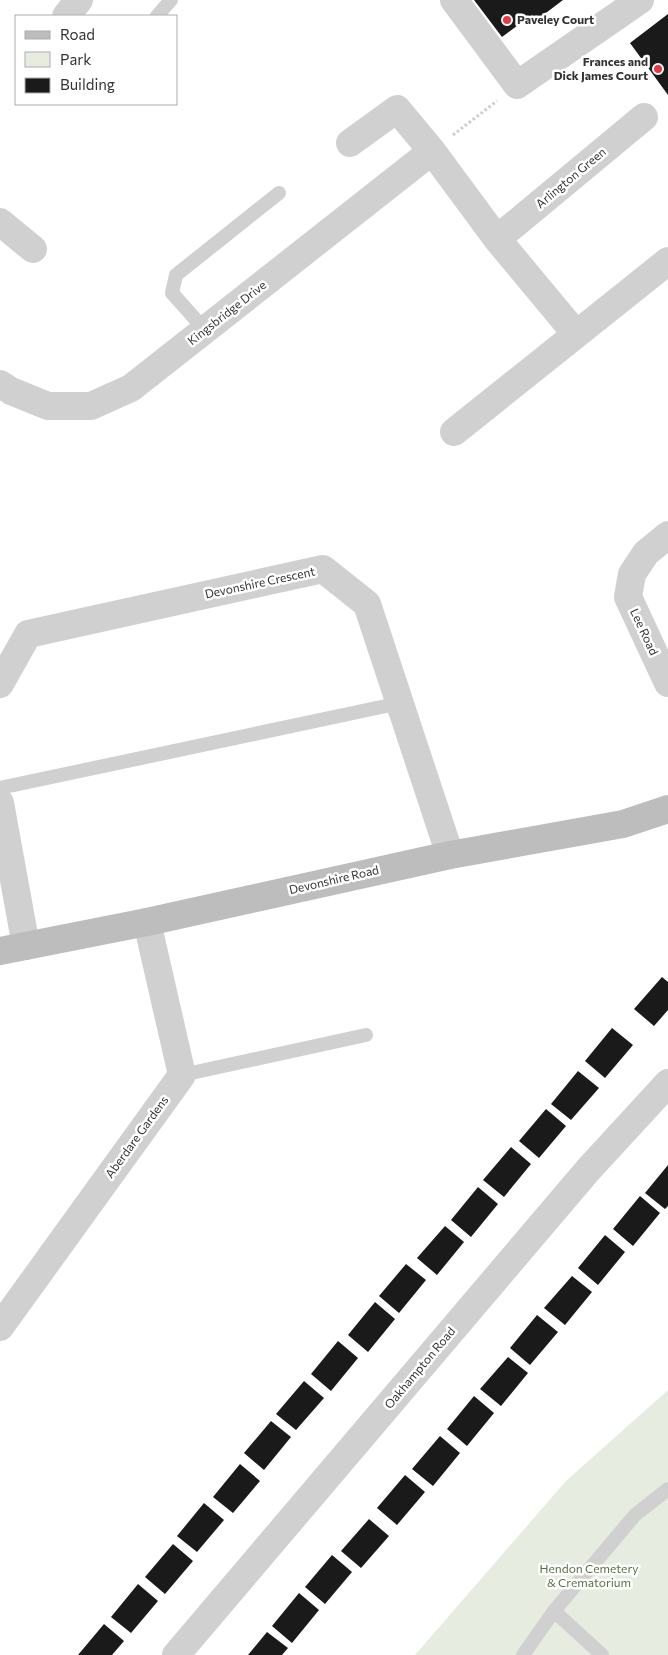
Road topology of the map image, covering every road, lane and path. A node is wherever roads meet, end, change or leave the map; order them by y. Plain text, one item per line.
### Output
1 (79, 0) edge
2 (171, 0) edge
3 (454, 0) edge
4 (640, 0) edge
5 (67, 15) edge
6 (158, 15) edge
7 (509, 92) junction
8 (644, 117) dead end
9 (454, 134) dead end
10 (350, 143) dead end
11 (432, 151) junction
12 (279, 193) dead end
13 (0, 222) edge
14 (497, 239) junction
15 (33, 249) dead end
16 (668, 261) edge
17 (205, 330) junction
18 (576, 334) junction
19 (0, 384) edge
20 (454, 432) dead end
21 (668, 535) edge
22 (668, 683) edge
23 (0, 684) edge
24 (400, 703) junction
25 (0, 788) edge
26 (0, 803) edge
27 (668, 809) edge
28 (450, 854) junction
29 (147, 922) junction
30 (13, 949) edge
31 (366, 1035) dead end
32 (182, 1075) junction
33 (668, 1083) edge
34 (0, 1327) edge
35 (668, 1489) edge
36 (554, 1611) junction
37 (176, 1655) edge
38 (523, 1655) edge
39 (602, 1655) edge

1 - 5 street
2 - 6 lane
3 - 7 street
4 - 7 street
7 - 9 path
8 - 14 street, Arlington Green
10 - 11 street
11 - 14 street
11 - 17 street, Kingsbridge Drive
12 - 17 lane
13 - 15 street
14 - 18 street
16 - 18 street
17 - 19 street, Kingsbridge Drive
18 - 20 street
21 - 22 street, Lee Road
23 - 24 street, Devonshire Crescent
24 - 25 lane
24 - 28 street, Devonshire Crescent
26 - 30 street
27 - 28 street, Devonshire Road
28 - 29 street, Devonshire Road
29 - 30 street, Devonshire Road
29 - 32 street
31 - 32 lane
32 - 34 street, Aberdare Gardens
33 - 37 street, Oakhampton Road
35 - 36 lane
36 - 38 lane
36 - 39 lane

